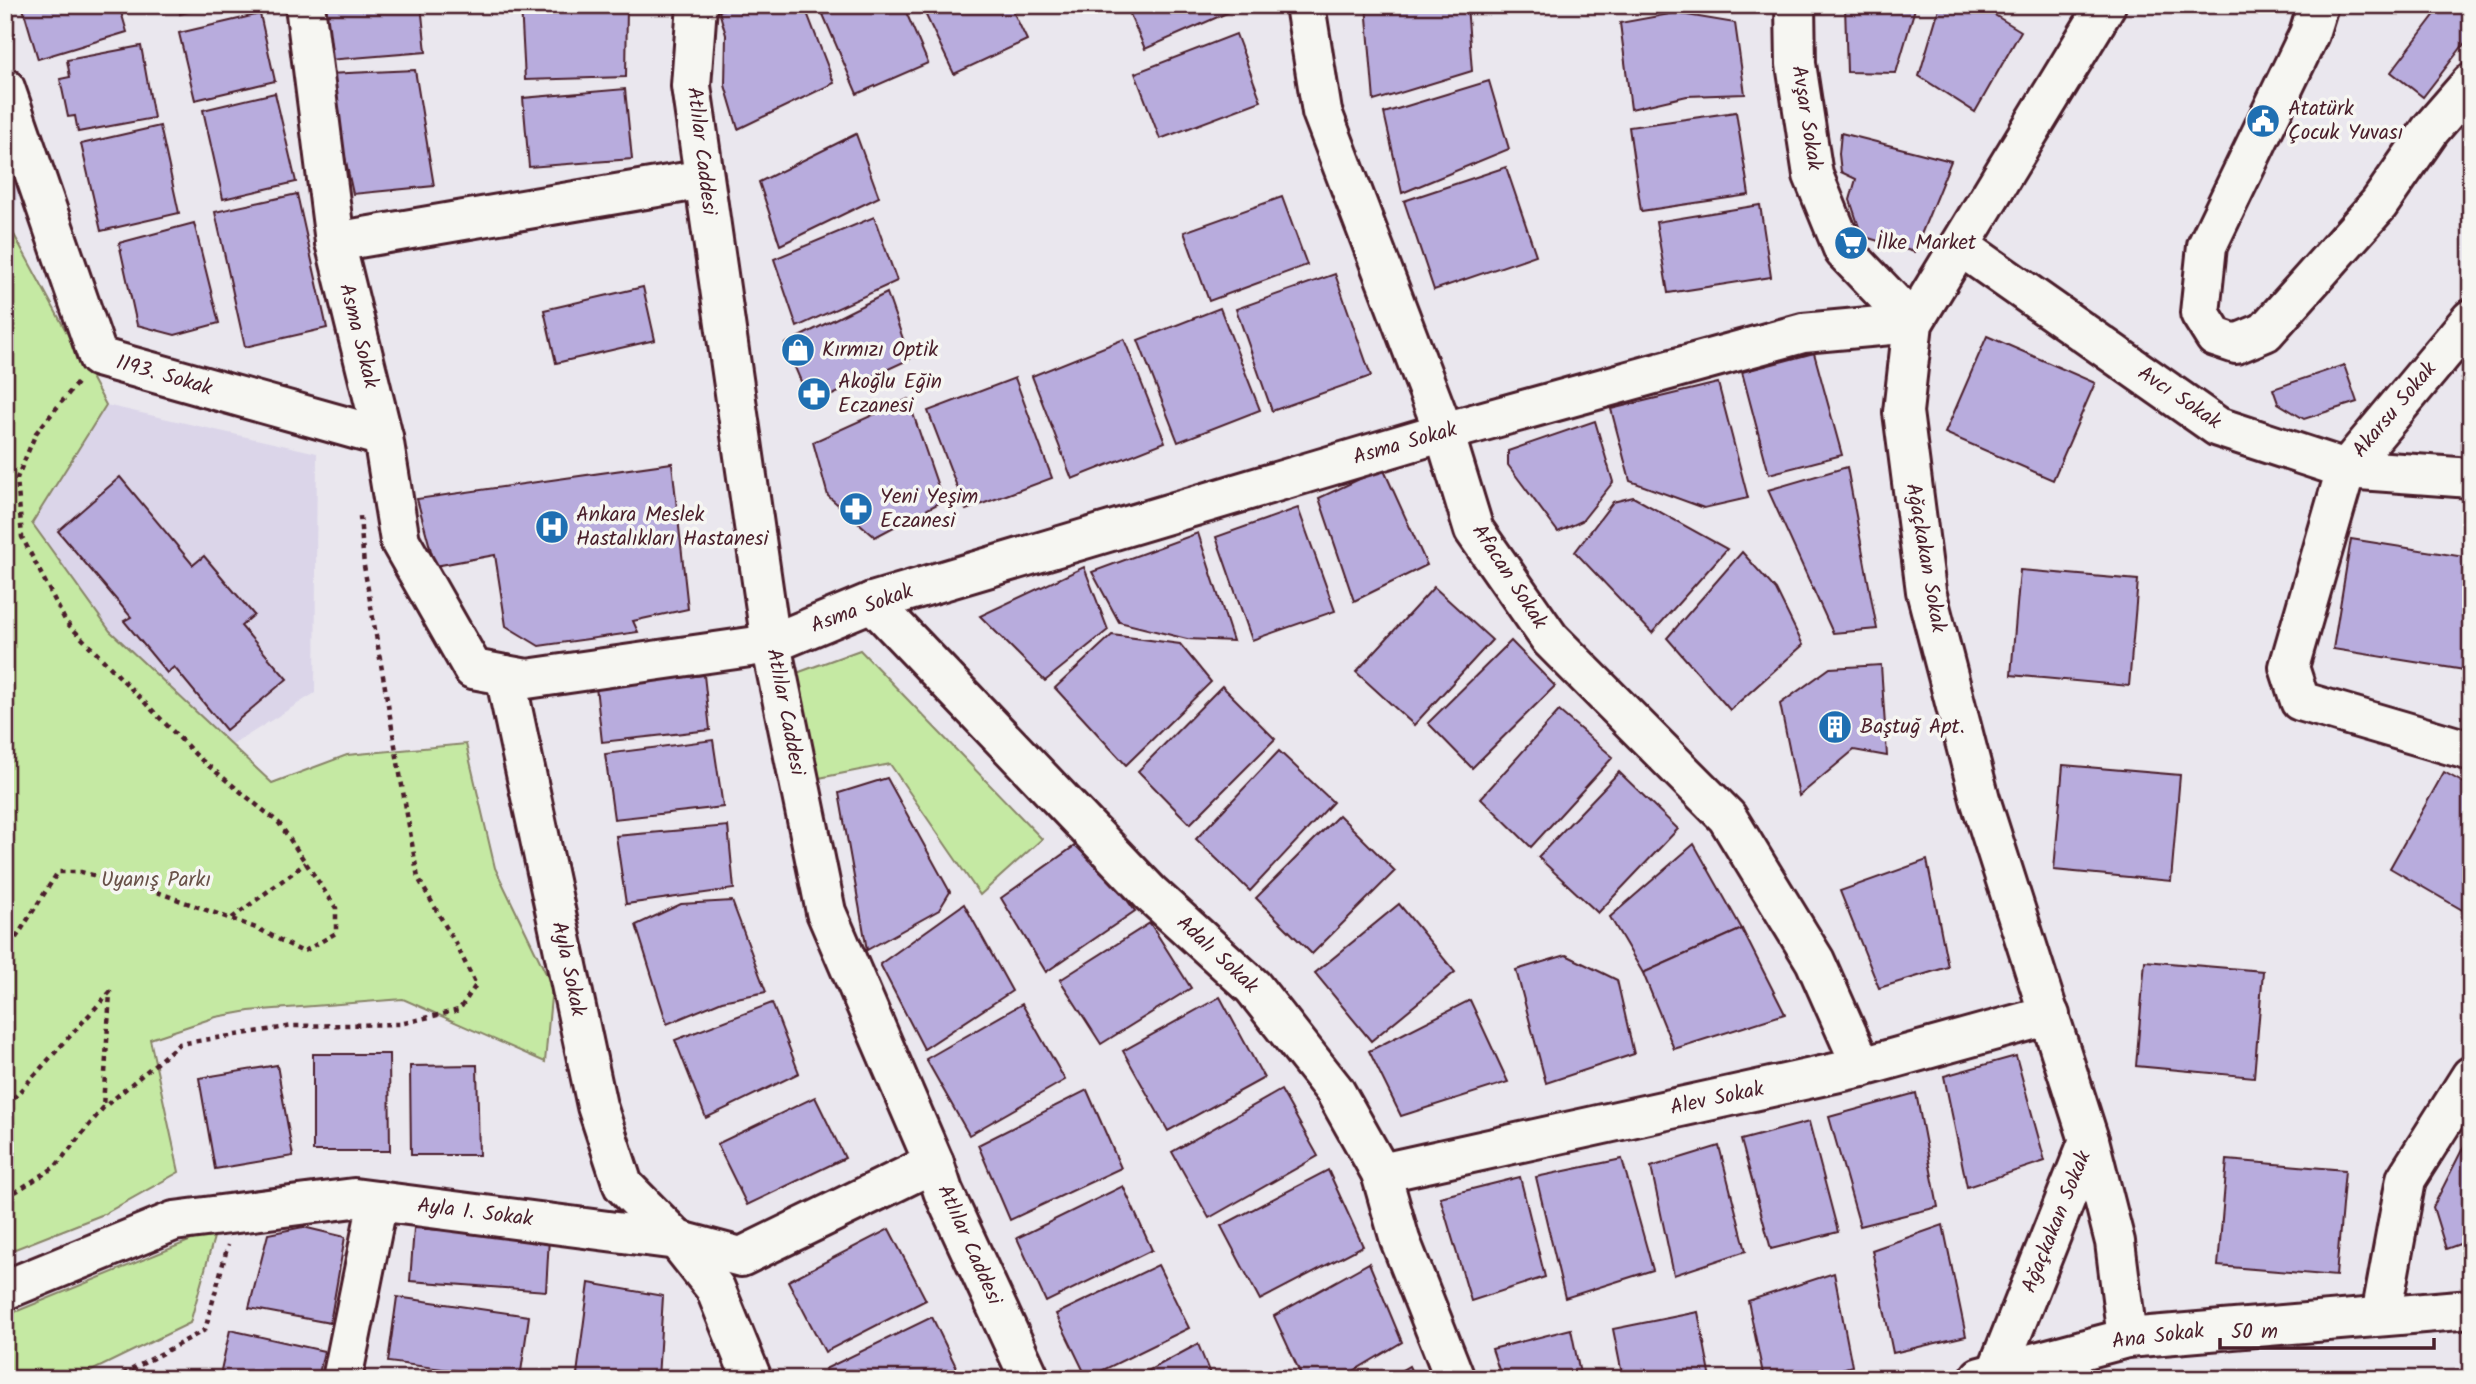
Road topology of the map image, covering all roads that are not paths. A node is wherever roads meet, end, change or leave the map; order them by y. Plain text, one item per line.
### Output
1 (305, 5) edge
2 (697, 5) edge
3 (1305, 5) edge
4 (1795, 5) edge
5 (2106, 5) edge
6 (2318, 5) edge
7 (2471, 83) edge
8 (5, 88) edge
9 (704, 179) junction
10 (335, 242) junction
11 (1961, 246) junction
12 (2471, 319) edge
13 (1913, 323) junction
14 (1444, 432) junction
15 (383, 437) junction
16 (2346, 469) junction
17 (2471, 478) edge
18 (872, 602) junction
19 (771, 644) junction
20 (505, 675) junction
21 (2471, 751) edge
22 (2050, 1015) junction
23 (1862, 1067) junction
24 (2471, 1076) edge
25 (2089, 1140) junction
26 (934, 1163) junction
27 (1381, 1172) junction
28 (378, 1201) junction
29 (677, 1240) junction
30 (5, 1290) edge
31 (2471, 1309) edge
32 (2381, 1316) junction
33 (2127, 1338) junction
34 (1990, 1376) edge
35 (342, 1379) edge
36 (752, 1379) edge
37 (1030, 1379) edge
38 (1455, 1379) edge

1 - 10 street, Asma Sokak
2 - 9 street, Atlılar Caddesi
3 - 14 street, Afacan Sokak
4 - 13 street, Avşar Sokak
5 - 11 street, Ağaçkakan Sokak
6 - 7 street
8 - 15 street, 1193. Sokak
9 - 10 street
9 - 19 street, Atlılar Caddesi
10 - 15 street, Asma Sokak
11 - 13 street, Ağaçkakan Sokak
11 - 16 street, Avcı Sokak
12 - 16 street, Akarsu Sokak
13 - 14 street, Asma Sokak
13 - 22 street, Ağaçkakan Sokak
14 - 18 street, Asma Sokak
14 - 23 street, Afacan Sokak
15 - 20 street, Asma Sokak
16 - 17 street, Avcı Sokak
16 - 21 street
18 - 19 street, Asma Sokak
18 - 27 street, Adalı Sokak
19 - 20 street, Asma Sokak
19 - 26 street, Atlılar Caddesi
20 - 29 street, Ayla Sokak
22 - 23 street, Alev Sokak
22 - 25 street, Ağaçkakan Sokak
23 - 27 street, Alev Sokak
24 - 32 street
25 - 33 street
25 - 34 street, Ağaçkakan Sokak
26 - 29 street, Ayla 1. Sokak
26 - 37 street, Atlılar Caddesi
27 - 38 street, Adalı Sokak
28 - 29 street, Ayla 1. Sokak
28 - 30 street, Ayla 1. Sokak
28 - 35 street
29 - 36 street, Ayla Sokak
31 - 32 street, Ana Sokak
32 - 33 street, Ana Sokak
33 - 34 street, Ana Sokak

